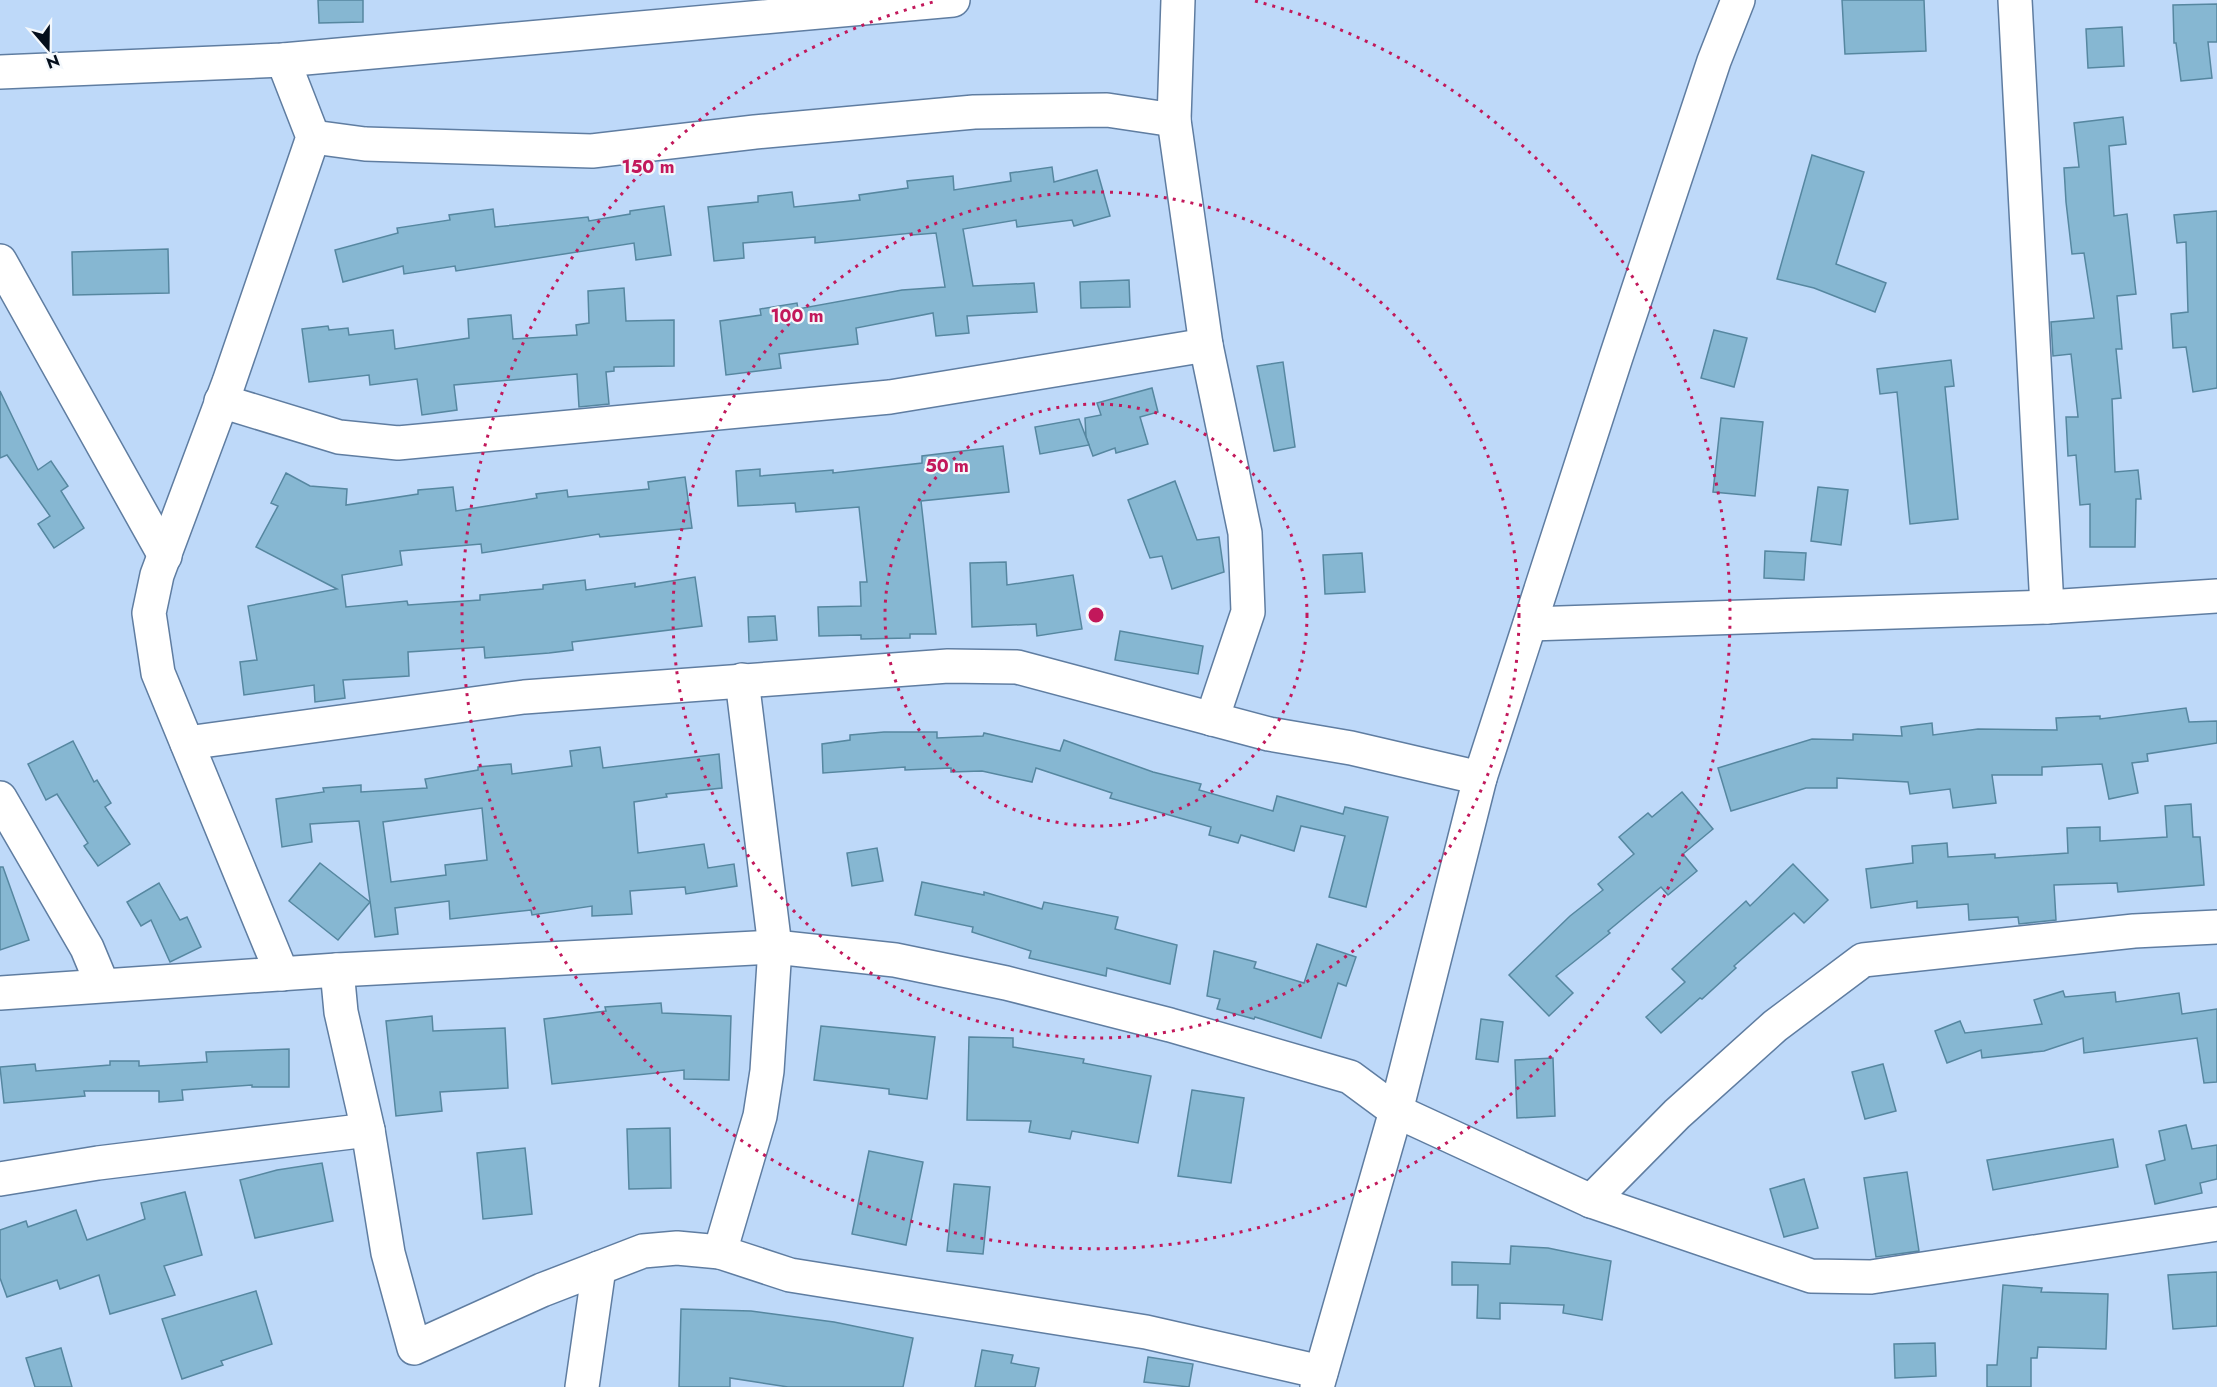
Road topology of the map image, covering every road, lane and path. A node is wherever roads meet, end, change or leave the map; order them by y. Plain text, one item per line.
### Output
1 (953, 0) edge
2 (1178, 0) edge
3 (1738, 0) edge
4 (2015, 0) edge
5 (282, 60) junction
6 (0, 72) edge
7 (1174, 120) junction
8 (313, 137) junction
9 (0, 261) edge
10 (1206, 345) junction
11 (220, 401) junction
12 (165, 556) junction
13 (2217, 596) edge
14 (2047, 607) junction
15 (1530, 624) junction
16 (742, 680) junction
17 (1212, 718) junction
18 (187, 743) junction
19 (1480, 778) junction
20 (0, 798) edge
21 (2217, 927) edge
22 (775, 947) junction
23 (337, 970) junction
24 (282, 974) junction
25 (102, 984) junction
26 (0, 993) edge
27 (1396, 1111) junction
28 (368, 1130) junction
29 (0, 1179) edge
30 (1591, 1201) junction
31 (2217, 1224) edge
32 (720, 1252) junction
33 (599, 1268) junction
34 (1319, 1380) edge
35 (582, 1387) edge

1 - 5 street
2 - 7 street
3 - 15 street
4 - 14 street
5 - 6 street
5 - 8 street
7 - 8 street
7 - 10 street
8 - 11 street
9 - 12 street
10 - 11 street
10 - 17 street
11 - 12 street
12 - 18 street
13 - 14 street
14 - 15 street
15 - 19 street
16 - 17 street
16 - 18 street
16 - 22 street
17 - 19 street
18 - 24 street
19 - 27 street
20 - 25 street
21 - 30 street
22 - 23 street
22 - 27 street
22 - 32 street
23 - 24 street
23 - 28 street
24 - 25 street
25 - 26 street
27 - 30 street
27 - 34 street
28 - 29 street
28 - 33 street
30 - 31 street
32 - 33 street
32 - 34 street
33 - 35 street

